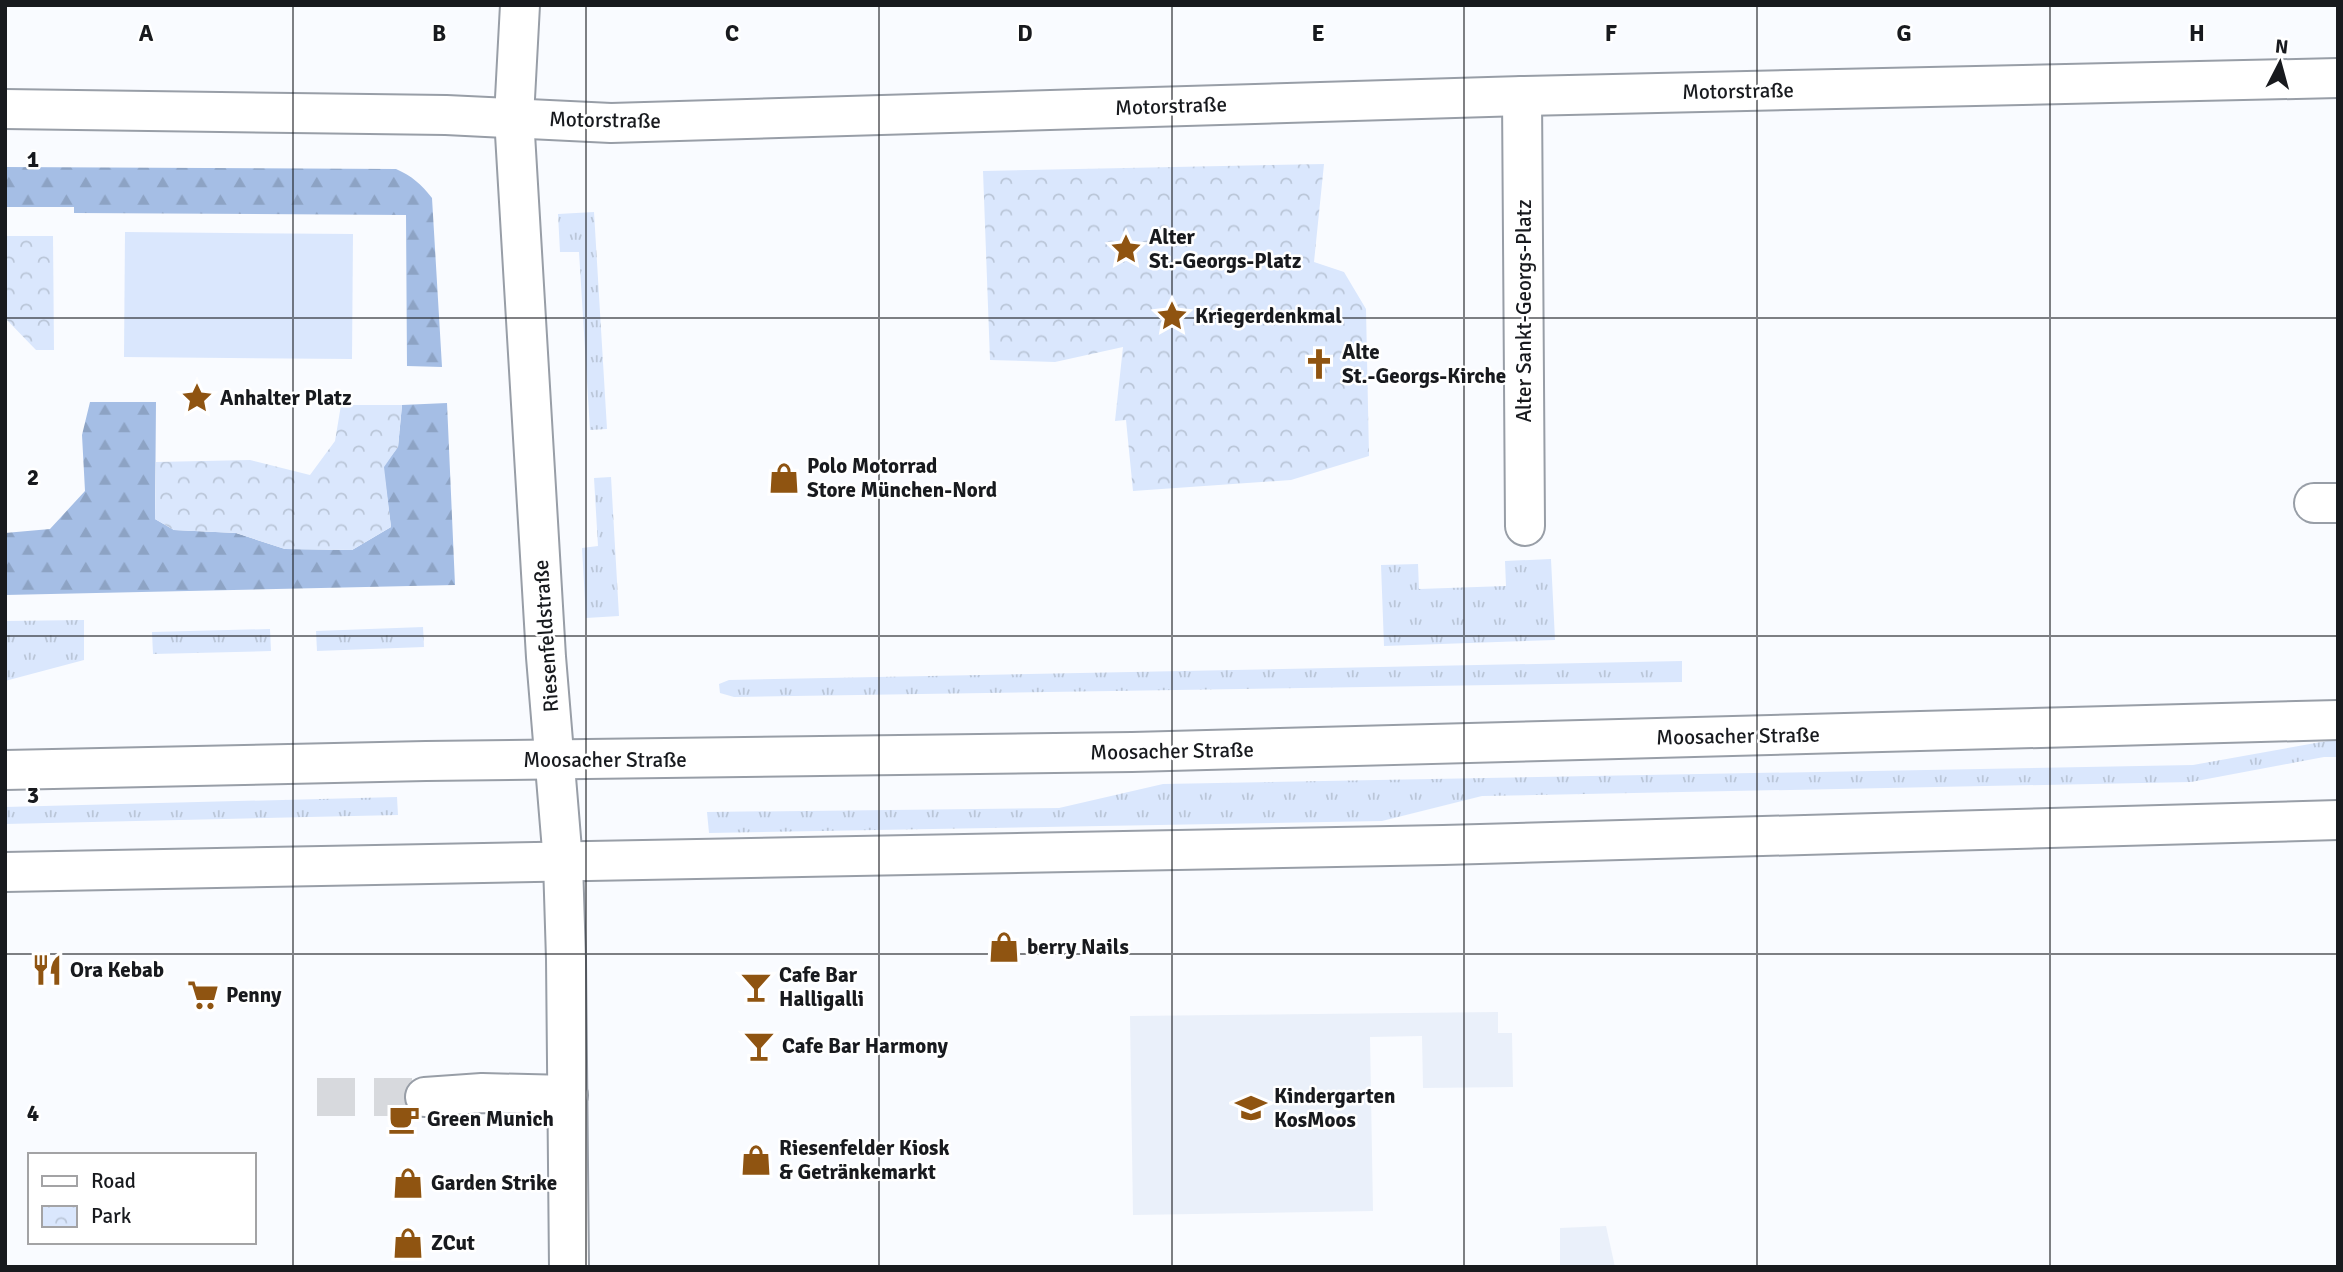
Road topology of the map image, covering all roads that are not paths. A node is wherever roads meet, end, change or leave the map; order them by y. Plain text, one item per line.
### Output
1 (520, 5) edge
2 (2338, 78) edge
3 (1522, 96) junction
4 (5, 109) edge
5 (514, 117) junction
6 (1525, 526) dead end
7 (2338, 720) edge
8 (556, 761) junction
9 (5, 770) edge
10 (2338, 820) edge
11 (562, 862) junction
12 (5, 872) edge
13 (568, 1095) junction
14 (425, 1097) tunnel mouth
15 (569, 1267) edge

1 - 5 main road, Riesenfeldstraße
2 - 3 main road, Motorstraße
3 - 5 main road, Motorstraße
3 - 6 main road, Alter Sankt-Georgs-Platz
4 - 5 main road, Motorstraße
5 - 8 main road, Riesenfeldstraße
7 - 8 main road, Moosacher Straße
8 - 9 main road, Moosacher Straße
8 - 11 main road, Riesenfeldstraße
10 - 11 main road
11 - 12 main road
11 - 13 main road, Riesenfeldstraße
13 - 14 main road
13 - 15 main road, Riesenfeldstraße

